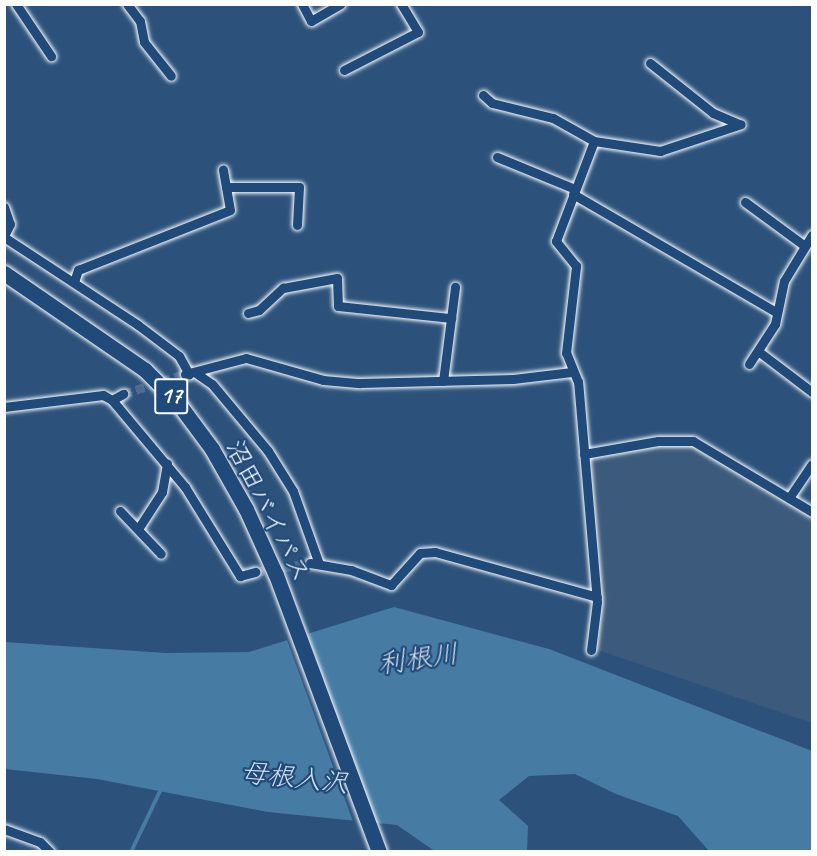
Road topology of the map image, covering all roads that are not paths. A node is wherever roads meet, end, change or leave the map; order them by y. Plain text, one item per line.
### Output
1 (16, 4) edge
2 (127, 4) edge
3 (302, 4) edge
4 (340, 4) edge
5 (401, 4) edge
6 (51, 56) dead end
7 (650, 63) dead end
8 (344, 70) dead end
9 (171, 76) dead end
10 (483, 95) dead end
11 (594, 141) junction
12 (497, 157) dead end
13 (223, 170) dead end
14 (226, 187) junction
15 (574, 192) junction
16 (745, 202) dead end
17 (4, 207) edge
18 (297, 225) dead end
19 (813, 235) edge
20 (4, 236) edge
21 (805, 246) junction
22 (4, 273) edge
23 (74, 282) junction
24 (455, 287) dead end
25 (776, 312) junction
26 (248, 313) dead end
27 (451, 318) junction
28 (758, 351) junction
29 (749, 364) dead end
30 (572, 372) junction
31 (190, 374) junction
32 (443, 381) junction
33 (813, 392) edge
34 (123, 394) tunnel mouth
35 (112, 400) junction
36 (4, 407) edge
37 (584, 454) junction
38 (167, 463) junction
39 (813, 464) edge
40 (789, 498) junction
41 (120, 511) dead end
42 (813, 512) edge
43 (138, 529) junction
44 (161, 554) dead end
45 (255, 572) tunnel mouth
46 (597, 597) junction
47 (591, 650) dead end
48 (4, 829) edge
49 (50, 852) edge
50 (379, 852) edge

1 - 6 street
2 - 9 street
3 - 4 street
5 - 8 street
7 - 11 street
10 - 11 street
11 - 15 street
12 - 15 street
13 - 14 street
14 - 18 street
14 - 23 street
15 - 25 street
15 - 30 street
16 - 21 street
17 - 20 street
19 - 21 street
20 - 23 street
21 - 25 street
22 - 50 highway, 沼田バイパス / 17
23 - 31 street
24 - 27 street
25 - 28 street
26 - 27 street
27 - 32 street
28 - 29 street
28 - 33 street
30 - 32 street
30 - 37 street
31 - 32 street
31 - 46 street
34 - 35 street
35 - 36 street
35 - 38 street
37 - 40 street
37 - 46 street
38 - 43 street
38 - 45 street
39 - 40 street
40 - 42 street
41 - 43 street
43 - 44 street
46 - 47 street
48 - 49 street

